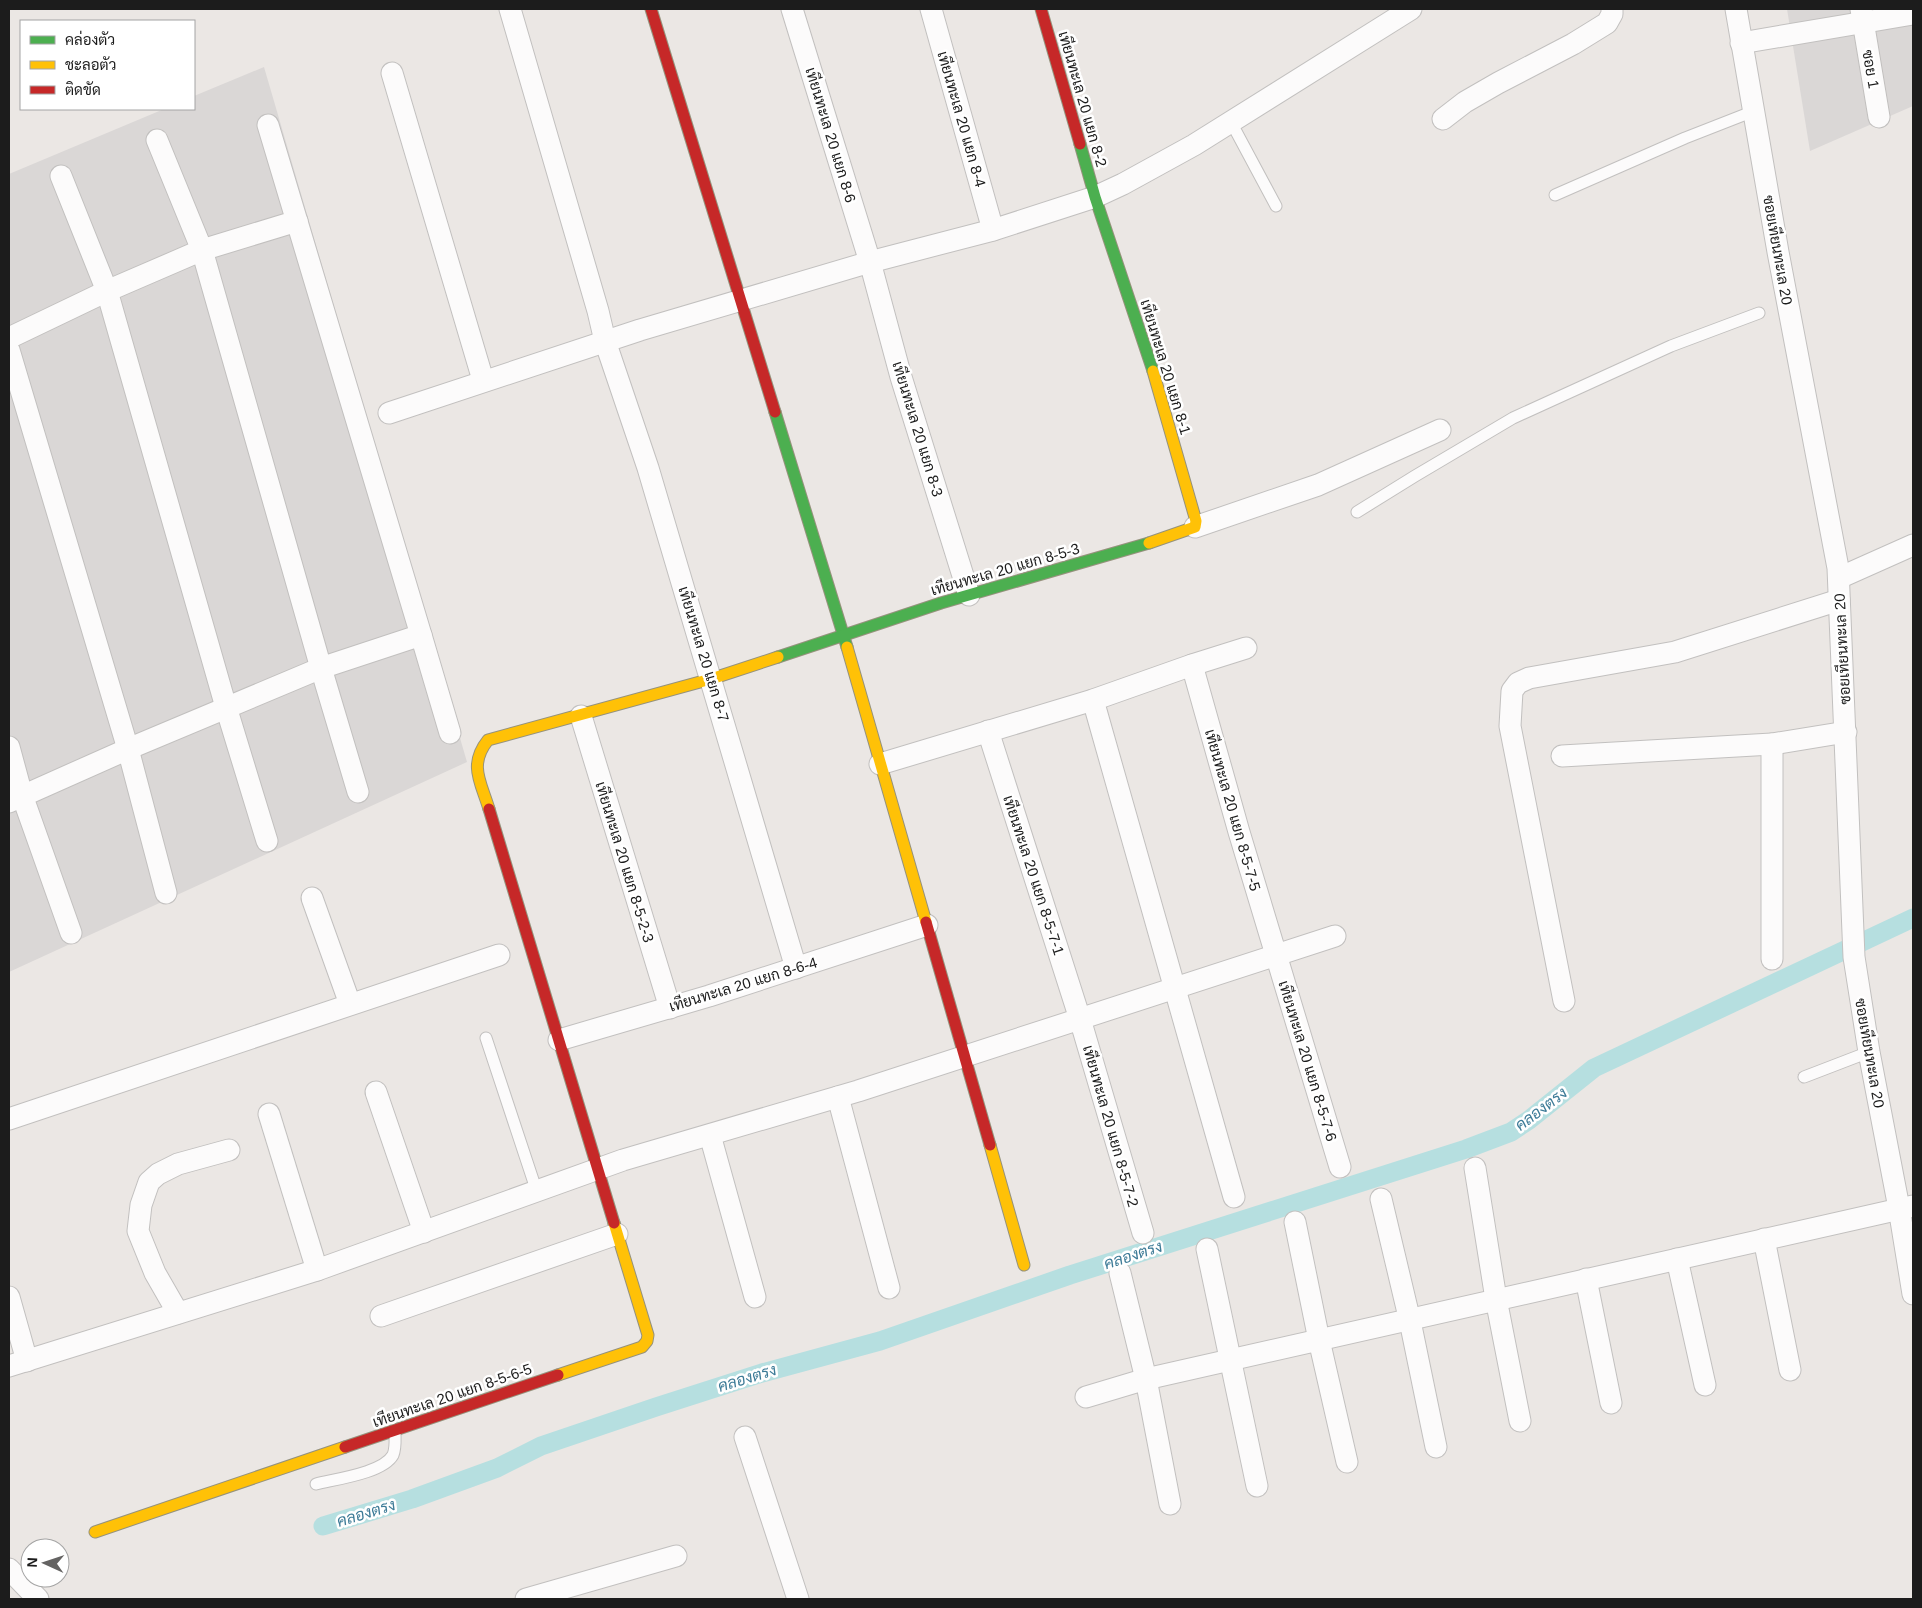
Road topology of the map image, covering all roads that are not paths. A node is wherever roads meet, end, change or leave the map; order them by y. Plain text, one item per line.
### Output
1 (510, 9) edge
2 (651, 9) edge
3 (792, 9) edge
4 (931, 9) edge
5 (1041, 9) edge
6 (1612, 9) edge
7 (1736, 9) edge
8 (1398, 12) edge
9 (1913, 14) edge
10 (1862, 15) edge
11 (1741, 43) junction
12 (392, 72) dead end
13 (1754, 111) junction
14 (1879, 117) dead end
15 (1443, 119) dead end
16 (1231, 122) junction
17 (268, 125) dead end
18 (157, 140) dead end
19 (61, 176) dead end
20 (1555, 195) dead end
21 (1095, 197) junction
22 (1276, 206) dead end
23 (297, 220) junction
24 (993, 230) junction
25 (202, 250) junction
26 (870, 262) junction
27 (107, 290) junction
28 (742, 301) junction
29 (1759, 313) dead end
30 (9, 338) edge
31 (605, 341) junction
32 (9, 350) edge
33 (483, 380) junction
34 (389, 413) dead end
35 (1440, 430) dead end
36 (1358, 512) dead end
37 (1195, 527) junction
38 (1913, 545) edge
39 (1839, 578) junction
40 (969, 595) junction
41 (1839, 600) junction
42 (843, 634) junction
43 (421, 636) junction
44 (1246, 648) dead end
45 (1192, 664) junction
46 (321, 668) junction
47 (711, 679) junction
48 (1094, 700) junction
49 (226, 707) junction
50 (581, 716) junction
51 (988, 731) junction
52 (1846, 732) junction
53 (450, 734) dead end
54 (1772, 744) junction
55 (9, 746) edge
56 (128, 749) junction
57 (1562, 756) dead end
58 (880, 764) junction
59 (358, 792) dead end
60 (15, 799) edge
61 (267, 841) dead end
62 (166, 892) dead end
63 (312, 898) dead end
64 (927, 925) junction
65 (71, 933) dead end
66 (1335, 936) dead end
67 (499, 955) dead end
68 (1276, 956) junction
69 (1772, 959) dead end
70 (796, 968) junction
71 (1175, 988) junction
72 (1564, 1001) dead end
73 (350, 1004) junction
74 (670, 1008) junction
75 (1080, 1019) junction
76 (486, 1038) dead end
77 (558, 1040) junction
78 (1869, 1052) junction
79 (965, 1056) junction
80 (1804, 1077) dead end
81 (376, 1092) dead end
82 (838, 1097) junction
83 (269, 1114) dead end
84 (9, 1119) edge
85 (710, 1135) junction
86 (230, 1150) dead end
87 (1340, 1167) dead end
88 (1475, 1168) dead end
89 (597, 1170) junction
90 (536, 1192) junction
91 (1234, 1197) dead end
92 (1382, 1199) dead end
93 (1906, 1207) edge
94 (1295, 1222) dead end
95 (424, 1232) junction
96 (1143, 1233) dead end
97 (617, 1234) junction
98 (1764, 1239) junction
99 (1207, 1249) dead end
100 (1677, 1259) junction
101 (1024, 1264) dead end
102 (317, 1270) junction
103 (1120, 1272) dead end
104 (1586, 1279) junction
105 (889, 1288) dead end
106 (1913, 1294) edge
107 (9, 1297) edge
108 (755, 1297) dead end
109 (1496, 1300) junction
110 (178, 1313) junction
111 (381, 1316) dead end
112 (1410, 1321) junction
113 (1319, 1340) junction
114 (1231, 1360) junction
115 (18, 1363) edge
116 (1790, 1370) dead end
117 (1146, 1379) junction
118 (1705, 1385) dead end
119 (1086, 1397) dead end
120 (1611, 1403) dead end
121 (1520, 1421) dead end
122 (395, 1430) junction
123 (745, 1437) dead end
124 (1436, 1447) dead end
125 (1347, 1462) dead end
126 (316, 1484) dead end
127 (1257, 1486) dead end
128 (1170, 1504) dead end
129 (95, 1532) dead end
130 (676, 1556) dead end
131 (9, 1569) edge
132 (38, 1599) edge
133 (526, 1599) edge
134 (798, 1599) edge

1 - 31 street, เทียนทะเล 20 แยก 8-7
2 - 28 street
3 - 26 street, เทียนทะเล 20 แยก 8-6
4 - 24 street, เทียนทะเล 20 แยก 8-4
5 - 21 street, เทียนทะเล 20 แยก 8-2
6 - 15 street
7 - 11 street, ซอยเทียนทะเล 20
8 - 16 street
9 - 10 street
10 - 11 street
10 - 14 street, ซอย 1
11 - 13 street, ซอยเทียนทะเล 20
12 - 33 street
13 - 20 lane
13 - 39 street, ซอยเทียนทะเล 20
16 - 21 street
16 - 22 lane
17 - 23 street
18 - 25 street
19 - 27 street
21 - 24 street
21 - 37 street, เทียนทะเล 20 แยก 8-1
23 - 25 street
23 - 43 street
24 - 26 street
25 - 27 street
25 - 46 street
26 - 28 street
26 - 40 street, เทียนทะเล 20 แยก 8-3
27 - 30 street
27 - 49 street
28 - 31 street
28 - 42 street
29 - 36 lane
31 - 33 street
31 - 47 street, เทียนทะเล 20 แยก 8-7
32 - 56 street
33 - 34 street
35 - 37 street
37 - 40 street, เทียนทะเล 20 แยก 8-5-3
38 - 39 street
39 - 41 street, ซอยเทียนทะเล 20
40 - 42 street, เทียนทะเล 20 แยก 8-5-3
41 - 52 street, ซอยเทียนทะเล 20
41 - 72 street
42 - 47 street, เทียนทะเล 20 แยก 8-5-3
42 - 58 street
43 - 46 street
43 - 53 street
44 - 45 street
45 - 48 street
45 - 68 street, เทียนทะเล 20 แยก 8-5-7-5
46 - 49 street
46 - 59 street
47 - 50 street, เทียนทะเล 20 แยก 8-5-3
47 - 70 street, เทียนทะเล 20 แยก 8-7
48 - 51 street
48 - 71 street
49 - 56 street
49 - 61 street
50 - 74 street, เทียนทะเล 20 แยก 8-5-2-3
50 - 77 street, เทียนทะเล 20 แยก 8-5-6-5
51 - 58 street
51 - 75 street, เทียนทะเล 20 แยก 8-5-7-1
52 - 54 street
52 - 78 street, ซอยเทียนทะเล 20
54 - 57 street
54 - 69 street
55 - 60 street
56 - 60 street
56 - 62 street
58 - 64 street
60 - 65 street
63 - 73 street
64 - 70 street, เทียนทะเล 20 แยก 8-6-4
64 - 79 street
66 - 68 street
67 - 73 street
68 - 71 street
68 - 87 street, เทียนทะเล 20 แยก 8-5-7-6
70 - 74 street, เทียนทะเล 20 แยก 8-6-4
71 - 75 street
71 - 91 street
73 - 84 street
74 - 77 street, เทียนทะเล 20 แยก 8-6-4
75 - 79 street
75 - 96 street, เทียนทะเล 20 แยก 8-5-7-2
76 - 90 lane
77 - 89 street, เทียนทะเล 20 แยก 8-5-6-5
78 - 80 lane
78 - 93 street, ซอยเทียนทะเล 20
79 - 82 street
79 - 101 street
81 - 95 street
82 - 85 street
82 - 105 street
83 - 102 street
85 - 89 street
85 - 108 street
86 - 110 street
88 - 109 street
89 - 90 street
89 - 97 street, เทียนทะเล 20 แยก 8-5-6-5
90 - 95 street
92 - 112 street
93 - 98 street
93 - 106 street, ซอยเทียนทะเล 20
94 - 113 street
95 - 102 street
97 - 111 street
97 - 122 street, เทียนทะเล 20 แยก 8-5-6-5
98 - 100 street
98 - 116 street
99 - 114 street
100 - 104 street
100 - 118 street
102 - 110 street
103 - 117 street
104 - 109 street
104 - 120 street
107 - 115 street
109 - 112 street
109 - 121 street
110 - 115 street
112 - 113 street
112 - 124 street
113 - 114 street
113 - 125 street
114 - 117 street
114 - 127 street
117 - 119 street
117 - 128 street
122 - 126 lane
122 - 129 street, เทียนทะเล 20 แยก 8-5-6-5
123 - 134 street
130 - 133 street
131 - 132 street

